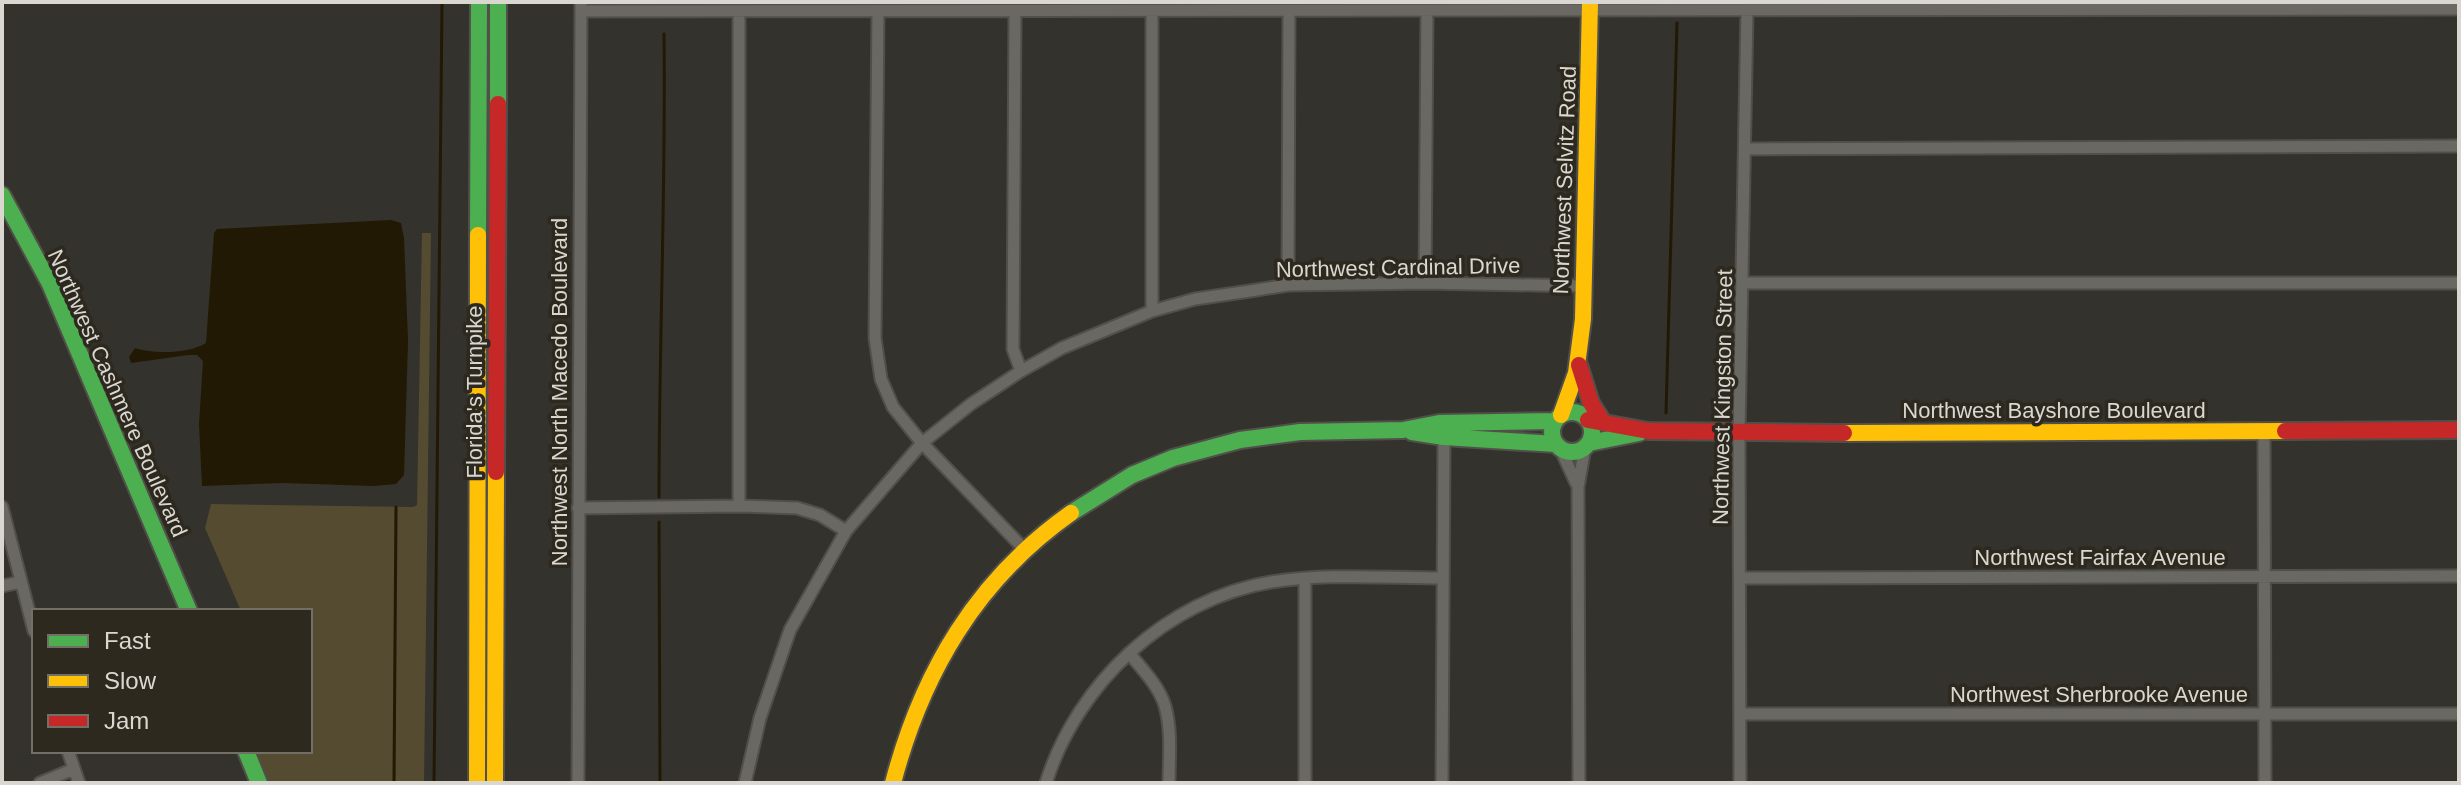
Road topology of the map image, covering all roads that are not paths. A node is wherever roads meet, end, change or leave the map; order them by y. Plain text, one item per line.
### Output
1 (479, 2) edge
2 (498, 2) edge
3 (581, 6) edge
4 (1590, 7) edge
5 (2459, 9) edge
6 (878, 11) junction
7 (1747, 11) junction
8 (739, 12) junction
9 (1015, 12) junction
10 (1152, 12) junction
11 (1289, 12) junction
12 (1427, 12) junction
13 (2459, 146) edge
14 (1746, 149) junction
15 (2, 195) edge
16 (1425, 283) junction
17 (1743, 283) junction
18 (2459, 283) edge
19 (1288, 285) junction
20 (1584, 286) junction
21 (1152, 311) junction
22 (1578, 363) junction
23 (1021, 371) junction
24 (1558, 418) junction
25 (1593, 420) junction
26 (1528, 421) junction
27 (1406, 430) junction
28 (2459, 430) edge
29 (1648, 431) junction
30 (2264, 432) junction
31 (1739, 433) junction
32 (1444, 437) junction
33 (922, 443) junction
34 (1587, 445) junction
35 (1558, 446) junction
36 (1578, 487) junction
37 (739, 506) junction
38 (2, 507) edge
39 (578, 508) junction
40 (846, 531) junction
41 (1024, 549) junction
42 (2264, 576) junction
43 (2459, 576) edge
44 (1442, 578) junction
45 (1741, 578) junction
46 (1305, 579) junction
47 (21, 582) junction
48 (2, 586) edge
49 (188, 609) edge
50 (32, 623) edge
51 (1129, 653) junction
52 (1740, 714) junction
53 (2264, 714) junction
54 (2459, 714) edge
55 (69, 753) edge
56 (247, 753) edge
57 (74, 769) junction
58 (40, 783) edge
59 (79, 783) edge
60 (259, 783) edge
61 (477, 783) edge
62 (495, 783) edge
63 (578, 783) edge
64 (745, 783) edge
65 (893, 783) edge
66 (1046, 783) edge
67 (1169, 783) edge
68 (1305, 783) edge
69 (1442, 783) edge
70 (1579, 783) edge
71 (1740, 783) edge
72 (2265, 783) edge

1 - 61 main road, Florida's Turnpike
2 - 62 main road, Florida's Turnpike
3 - 8 street
3 - 39 street, Northwest North Macedo Boulevard
4 - 7 street
4 - 12 street
4 - 20 main road, Northwest Selvitz Road
5 - 7 street
6 - 8 street
6 - 9 street
6 - 33 street
7 - 14 street, Northwest Kingston Street
8 - 37 street
9 - 10 street
9 - 23 street
10 - 11 street
10 - 21 street
11 - 12 street
11 - 19 street
12 - 16 street
13 - 14 street
14 - 17 street, Northwest Kingston Street
15 - 49 main road, Northwest Cashmere Boulevard
16 - 19 street, Northwest Cardinal Drive
16 - 20 street, Northwest Cardinal Drive
17 - 18 street
17 - 31 street, Northwest Kingston Street
19 - 21 street, Northwest Cardinal Drive
20 - 22 main road, Northwest Selvitz Road
21 - 23 street, Northwest Cardinal Drive
22 - 24 main road, Northwest Selvitz Road
22 - 25 main road, Northwest Selvitz Road
22 - 26 main road
23 - 33 street, Northwest Cardinal Drive
24 - 25 main road
24 - 26 main road
24 - 35 main road
25 - 29 main road, Northwest Bayshore Boulevard
25 - 34 main road
26 - 27 main road
27 - 32 main road
27 - 41 main road
28 - 30 main road, Northwest Bayshore Boulevard
29 - 31 main road, Northwest Bayshore Boulevard
29 - 34 main road, Northwest Bayshore Boulevard
30 - 31 main road, Northwest Bayshore Boulevard
30 - 42 street
31 - 45 street, Northwest Kingston Street
32 - 35 main road
32 - 44 street
33 - 40 street, Northwest Cardinal Drive
33 - 41 street
34 - 35 main road
34 - 36 street
35 - 36 street
36 - 70 street
37 - 39 street
37 - 40 street
38 - 47 street
39 - 63 street, Northwest North Macedo Boulevard
40 - 64 street, Northwest Cardinal Drive
41 - 65 main road
42 - 43 street, Northwest Fairfax Avenue
42 - 45 street, Northwest Fairfax Avenue
42 - 53 street
44 - 46 street
44 - 69 street
45 - 52 street, Northwest Kingston Street
46 - 51 street
46 - 68 street
47 - 48 street
47 - 50 street
51 - 66 street
51 - 67 street
52 - 53 street, Northwest Sherbrooke Avenue
52 - 71 street, Northwest Kingston Street
53 - 54 street, Northwest Sherbrooke Avenue
53 - 72 street
55 - 57 street
56 - 60 main road
57 - 58 street
57 - 59 street

